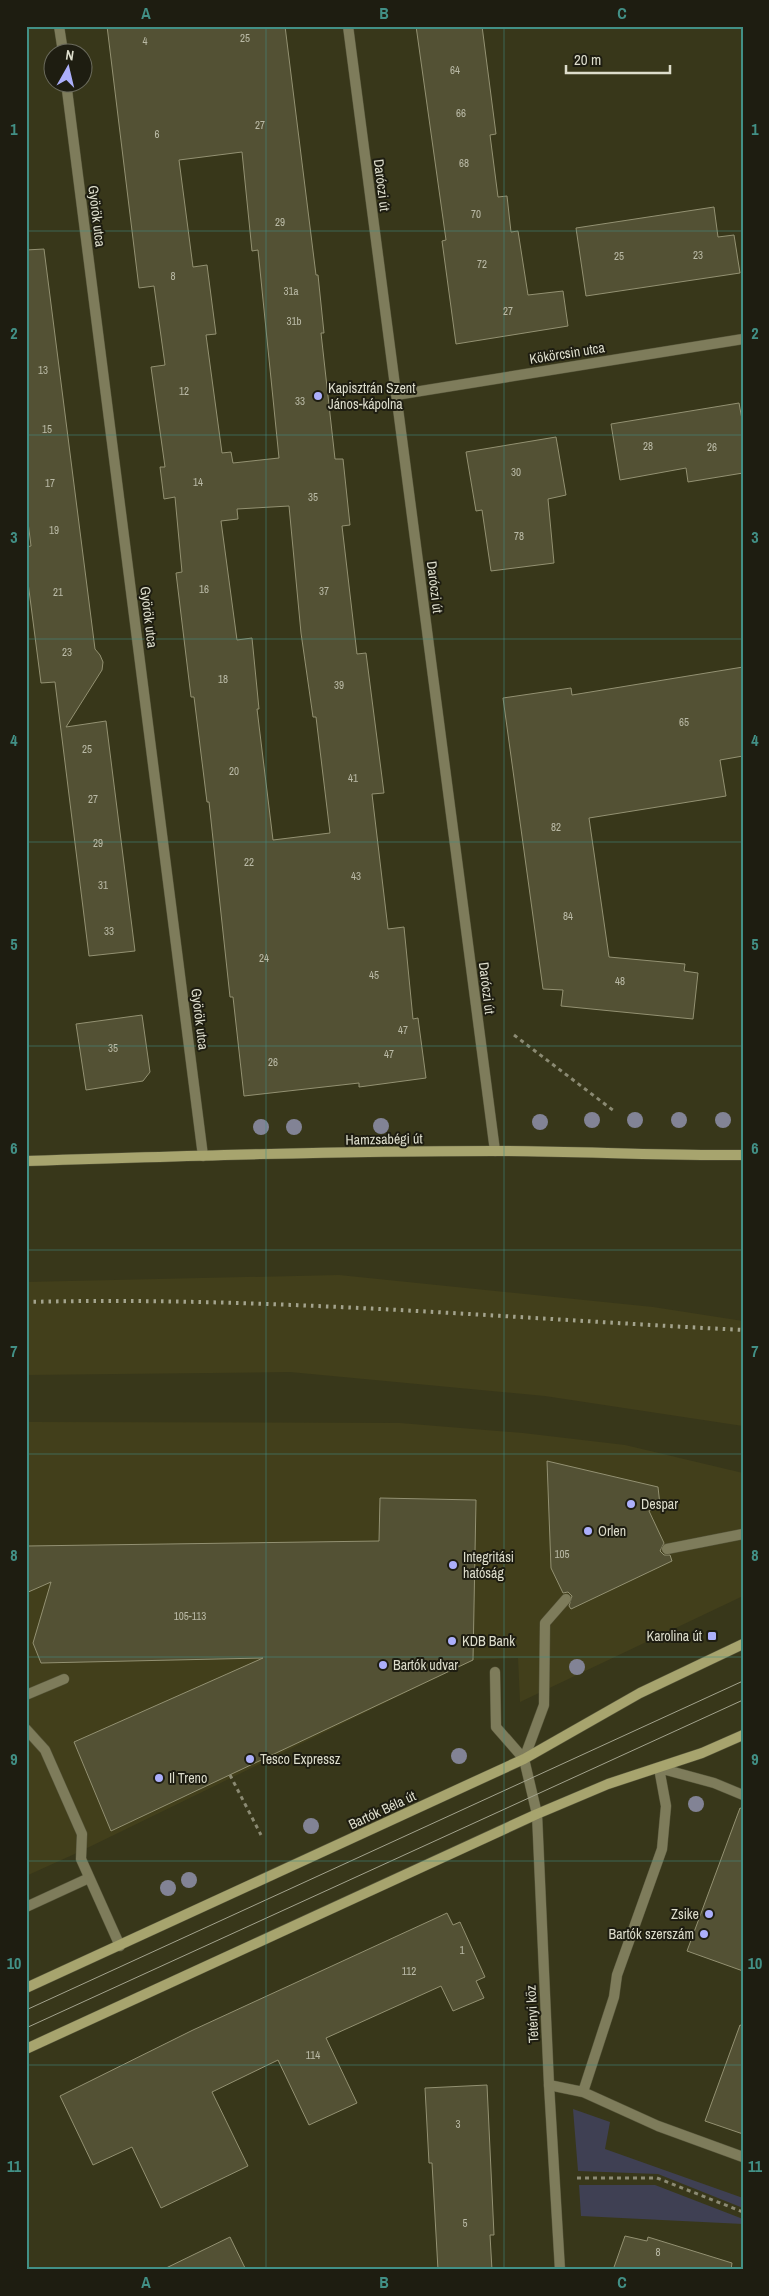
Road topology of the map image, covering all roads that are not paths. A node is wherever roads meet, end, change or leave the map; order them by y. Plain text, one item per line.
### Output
1 (59, 26) edge
2 (348, 26) edge
3 (61, 42) edge
4 (67, 92) edge
5 (743, 339) edge
6 (396, 394) junction
7 (494, 1151) junction
8 (743, 1154) edge
9 (203, 1156) junction
10 (26, 1161) edge
11 (743, 1534) edge
12 (667, 1549) dead end
13 (566, 1598) dead end
14 (743, 1644) edge
15 (495, 1672) dead end
16 (64, 1679) dead end
17 (26, 1695) edge
18 (26, 1729) edge
19 (743, 1735) edge
20 (524, 1759) junction
21 (659, 1768) junction
22 (743, 1795) edge
23 (537, 1814) junction
24 (89, 1878) junction
25 (26, 1907) edge
26 (120, 1946) junction
27 (26, 1988) edge
28 (26, 2049) edge
29 (549, 2085) junction
30 (583, 2092) junction
31 (743, 2157) edge
32 (560, 2270) edge

1 - 3 street
2 - 6 street, Daróczi út
4 - 9 street, Györök utca
5 - 6 street, Kökörcsin utca
6 - 7 street, Daróczi út
7 - 8 street, Hamzsabégi út
7 - 9 street, Hamzsabégi út
9 - 10 street, Hamzsabégi út
11 - 12 street
13 - 20 street
14 - 20 street, Bartók Béla út
15 - 20 street
16 - 17 street
18 - 24 street
19 - 21 street
20 - 23 street, Tétényi köz
20 - 26 street, Bartók Béla út
21 - 22 street
21 - 23 street
21 - 30 street
23 - 28 street
23 - 29 street, Tétényi köz
24 - 25 street
24 - 26 street
26 - 27 street, Bartók Béla út
29 - 30 street
29 - 32 street, Tétényi köz
30 - 31 street

